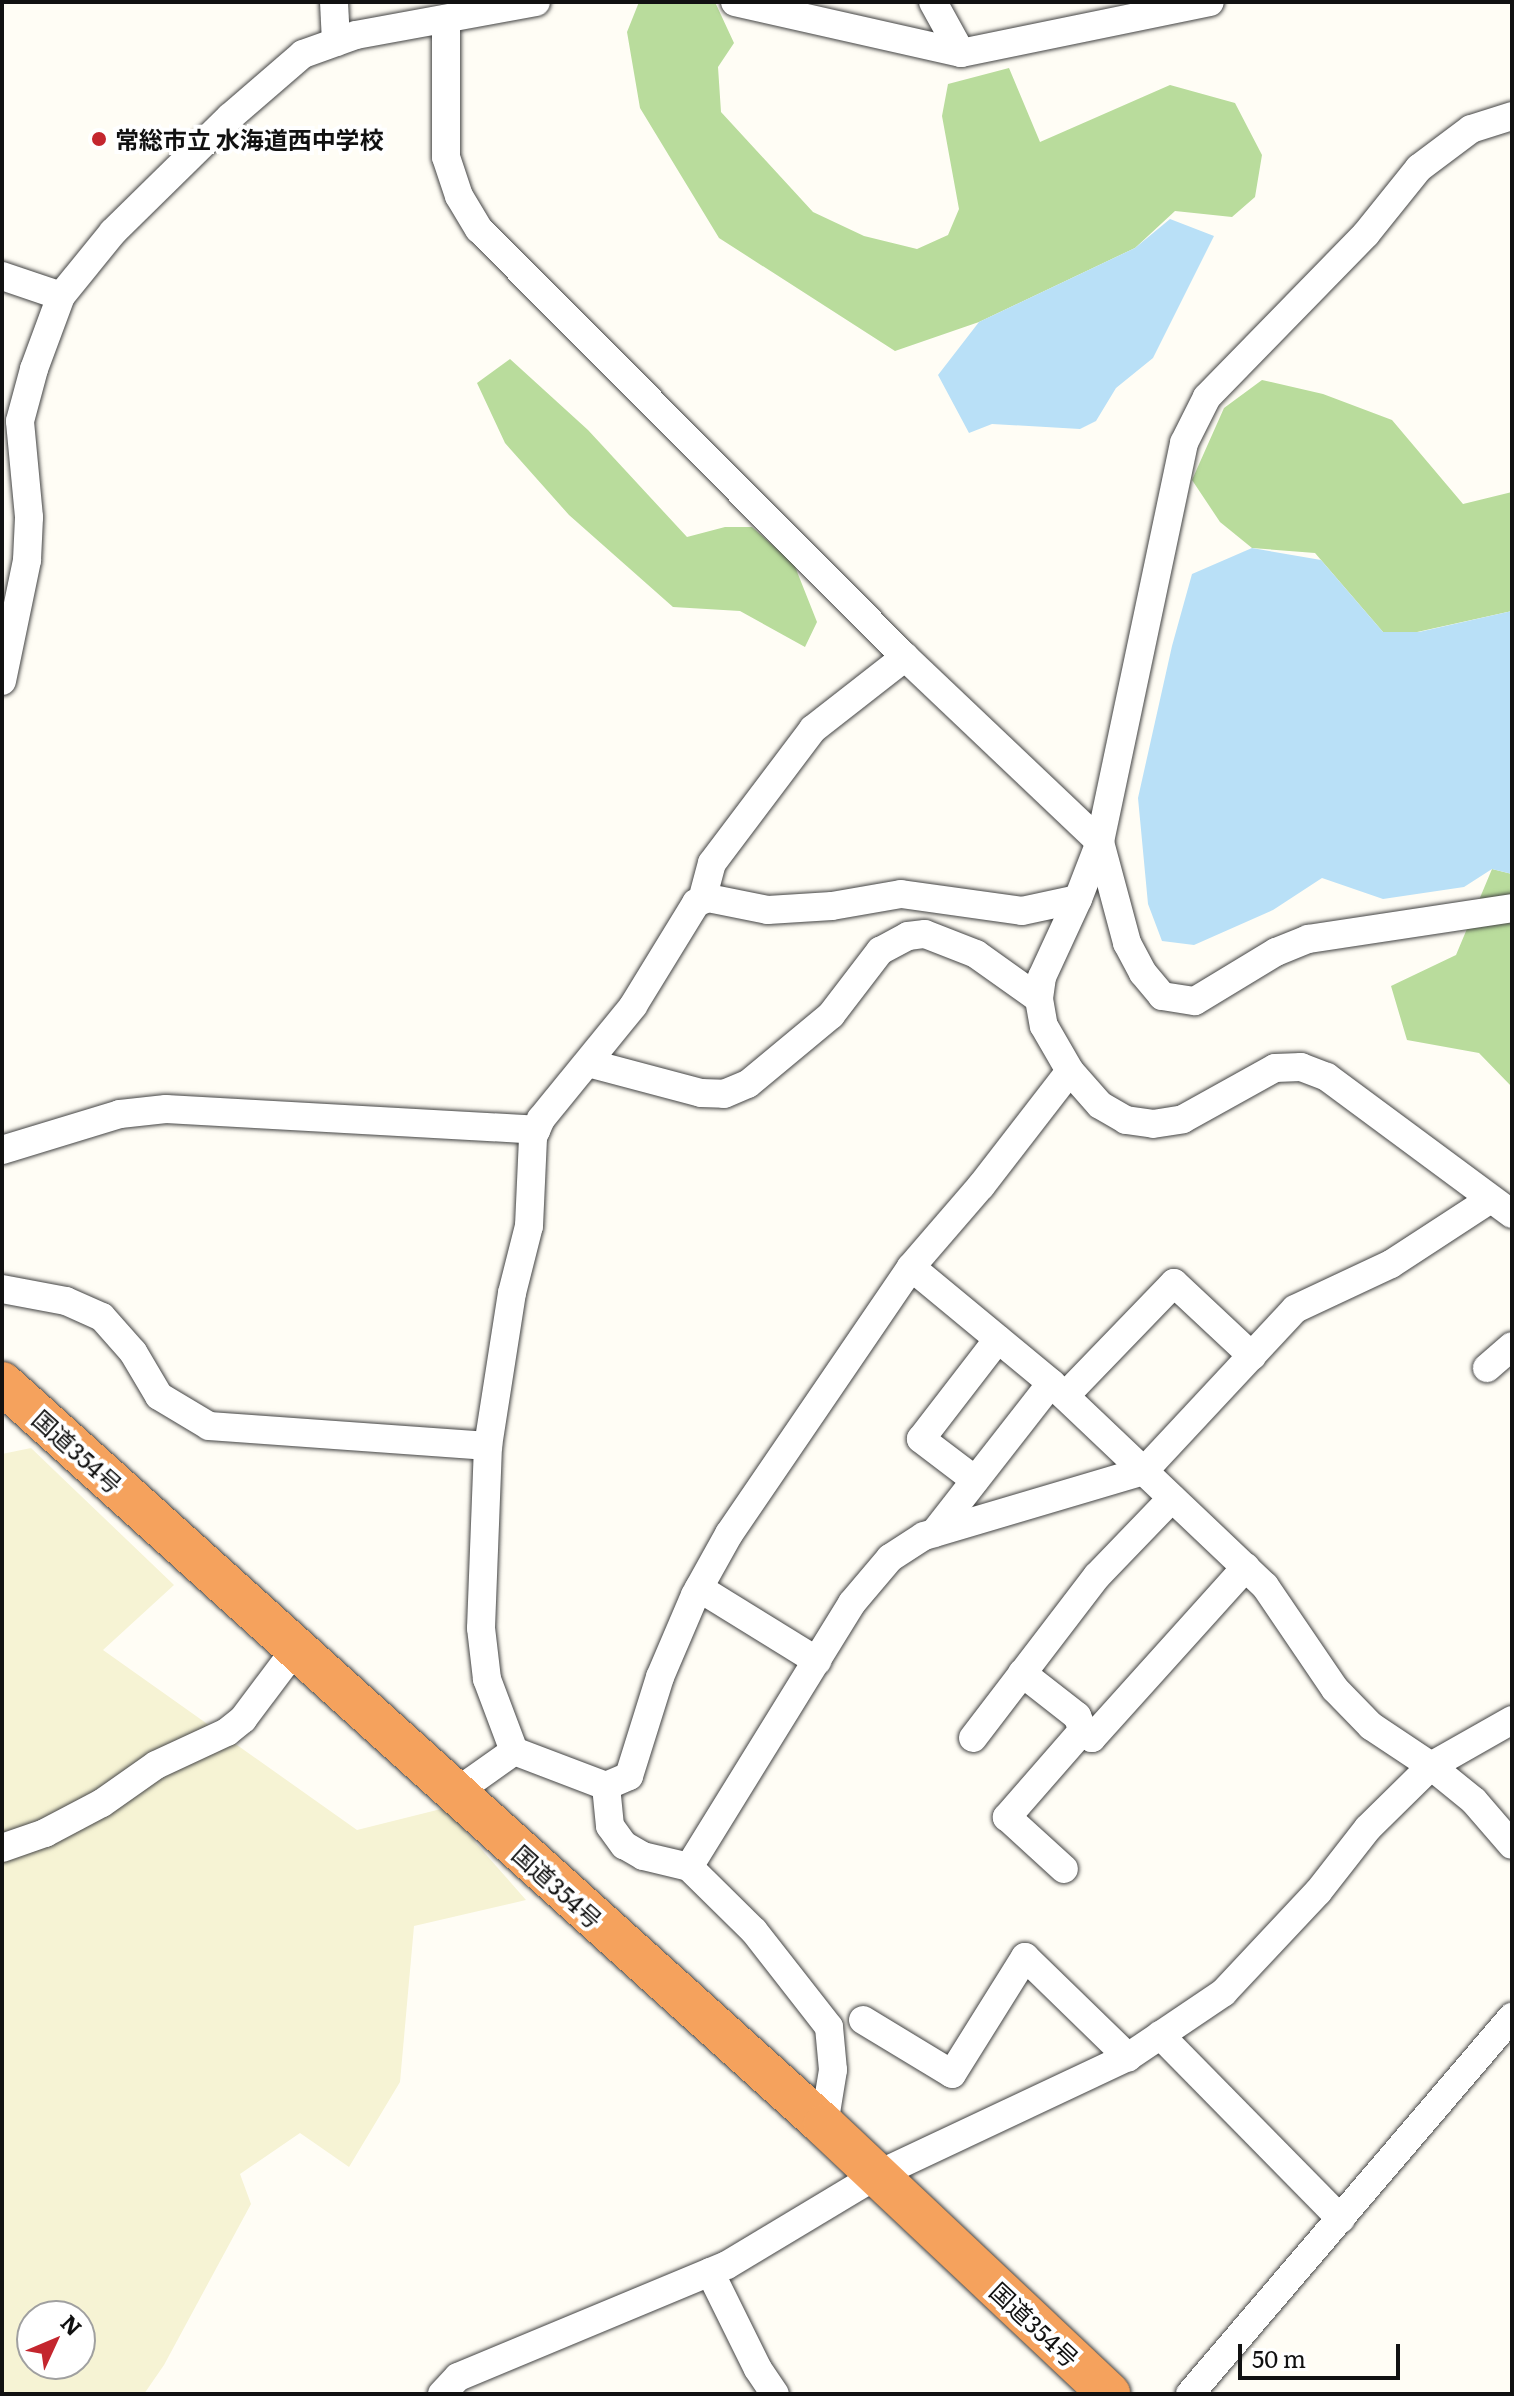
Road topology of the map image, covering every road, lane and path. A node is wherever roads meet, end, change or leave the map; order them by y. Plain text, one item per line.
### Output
1 (334, 2) edge
2 (536, 2) edge
3 (735, 2) edge
4 (933, 2) edge
5 (1210, 2) edge
6 (434, 14) edge
7 (336, 42) junction
8 (961, 53) junction
9 (1512, 116) edge
10 (2, 276) edge
11 (61, 296) junction
12 (905, 657) junction
13 (2, 681) edge
14 (1100, 842) junction
15 (1078, 899) junction
16 (702, 900) junction
17 (1512, 908) edge
18 (1039, 999) junction
19 (588, 1063) junction
20 (1070, 1071) junction
21 (536, 1130) junction
22 (2, 1150) edge
23 (1500, 1207) edge
24 (911, 1267) junction
25 (2, 1289) edge
26 (998, 1339) junction
27 (1512, 1346) edge
28 (1252, 1356) junction
29 (1487, 1368) dead end
30 (2, 1383) edge
31 (1058, 1390) junction
32 (488, 1446) junction
33 (1144, 1471) junction
34 (975, 1480) junction
35 (1172, 1498) junction
36 (934, 1533) junction
37 (1246, 1567) junction
38 (699, 1588) junction
39 (297, 1647) junction
40 (817, 1661) junction
41 (1022, 1673) junction
42 (1512, 1720) edge
43 (1083, 1730) junction
44 (973, 1738) dead end
45 (514, 1751) junction
46 (1431, 1766) junction
47 (606, 1786) junction
48 (455, 1793) junction
49 (1512, 1845) edge
50 (2, 1848) edge
51 (689, 1867) junction
52 (1064, 1869) dead end
53 (1512, 2017) edge
54 (863, 2020) dead end
55 (1160, 2035) junction
56 (1128, 2057) junction
57 (824, 2125) junction
58 (877, 2175) junction
59 (1341, 2219) junction
60 (710, 2272) junction
61 (451, 2391) edge
62 (775, 2394) edge
63 (1109, 2394) edge
64 (1190, 2394) edge

1 - 7 street
2 - 6 street
3 - 8 street
4 - 8 street
5 - 8 street
6 - 7 street
6 - 12 street
7 - 11 street
9 - 14 street
10 - 11 street
11 - 13 street
12 - 14 street
12 - 16 street
14 - 15 street
14 - 17 street
15 - 16 street
15 - 18 street
16 - 19 street
18 - 19 street
18 - 20 street
19 - 21 street
20 - 23 street
20 - 24 street
21 - 22 street
21 - 32 street
23 - 28 street
24 - 26 street
24 - 38 street
25 - 32 street
26 - 31 street
26 - 34 street
27 - 29 street
28 - 31 street
28 - 33 street
30 - 39 highway, 国道354号
31 - 33 street
31 - 34 street
32 - 45 street
33 - 35 street
33 - 36 street
34 - 36 street
35 - 37 street
35 - 41 street
36 - 40 street
37 - 43 street
37 - 46 street
38 - 40 street
38 - 47 street
39 - 48 highway, 国道354号
39 - 50 street
40 - 51 street
41 - 43 street
41 - 44 street
42 - 46 street
43 - 52 street
45 - 47 street
45 - 48 street
46 - 49 street
46 - 55 street
47 - 51 street
48 - 57 highway, 国道354号
51 - 57 street
53 - 59 street
54 - 56 street
55 - 56 street
55 - 59 street
56 - 58 street
57 - 58 highway, 国道354号
58 - 60 street
58 - 63 highway, 国道354号
59 - 64 street
60 - 61 street
60 - 62 street

